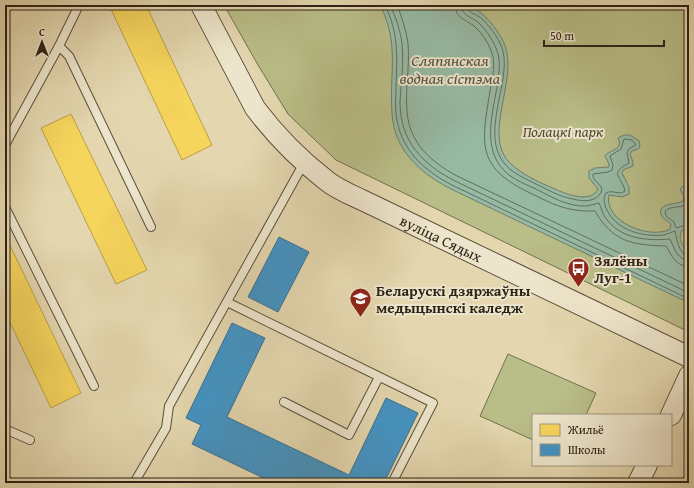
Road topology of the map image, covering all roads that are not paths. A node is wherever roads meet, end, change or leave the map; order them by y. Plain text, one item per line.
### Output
1 (79, 5) edge
2 (201, 5) edge
3 (59, 46) junction
4 (5, 145) edge
5 (304, 161) junction
6 (5, 208) edge
7 (151, 227) dead end
8 (227, 302) junction
9 (689, 357) edge
10 (689, 376) edge
11 (379, 377) junction
12 (94, 386) dead end
13 (284, 402) dead end
14 (671, 414) edge
15 (5, 429) edge
16 (30, 440) dead end
17 (646, 466) edge
18 (134, 483) edge
19 (392, 483) edge
20 (638, 483) edge

1 - 3 lane
2 - 5 street, вуліца Сядых
3 - 4 lane
3 - 7 lane
5 - 8 lane
5 - 9 street, вуліца Сядых
6 - 12 lane
8 - 11 lane
8 - 18 lane
10 - 14 street
11 - 13 lane
11 - 19 lane
15 - 16 lane
17 - 20 street

